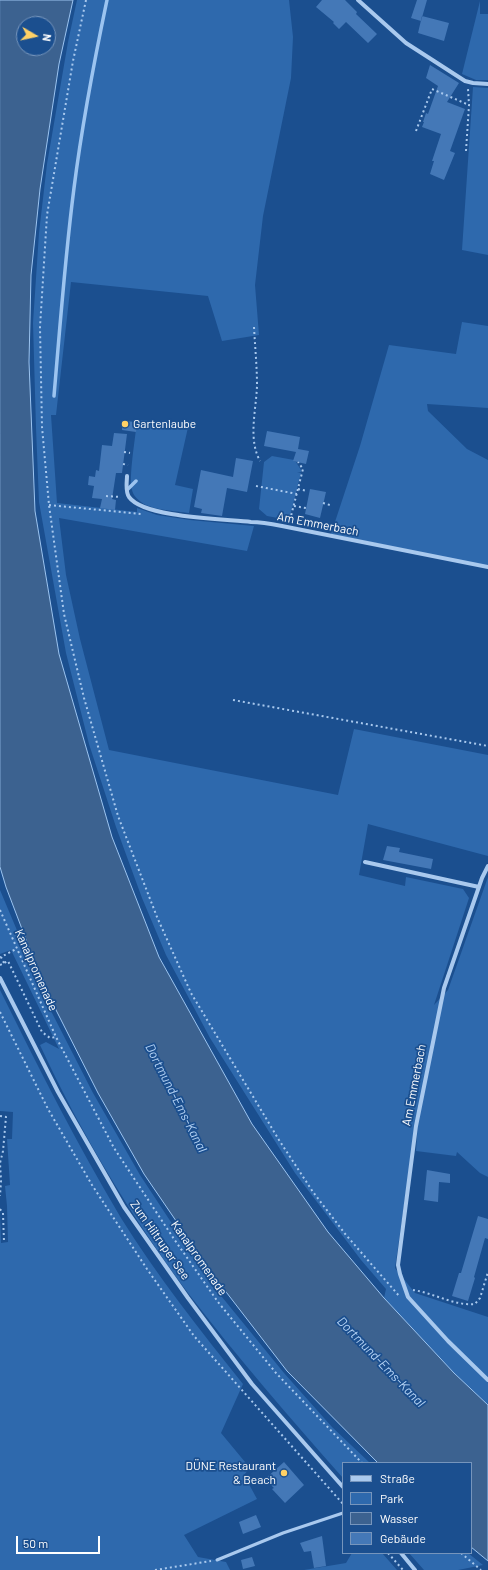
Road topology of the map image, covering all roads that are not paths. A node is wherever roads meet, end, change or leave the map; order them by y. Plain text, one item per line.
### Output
1 (358, 0) edge
2 (488, 84) edge
3 (127, 476) dead end
4 (488, 568) edge
5 (365, 862) dead end
6 (488, 866) edge
7 (479, 887) junction
8 (0, 978) edge
9 (488, 1380) edge
10 (342, 1486) edge
11 (342, 1512) edge
12 (402, 1554) edge
13 (217, 1560) road end
14 (415, 1570) edge

1 - 2 street
3 - 4 street, Am Emmerbach
5 - 7 street
6 - 7 street, Am Emmerbach
7 - 9 street, Am Emmerbach
8 - 10 street, Zum Hiltruper See
11 - 13 lane
12 - 14 street

